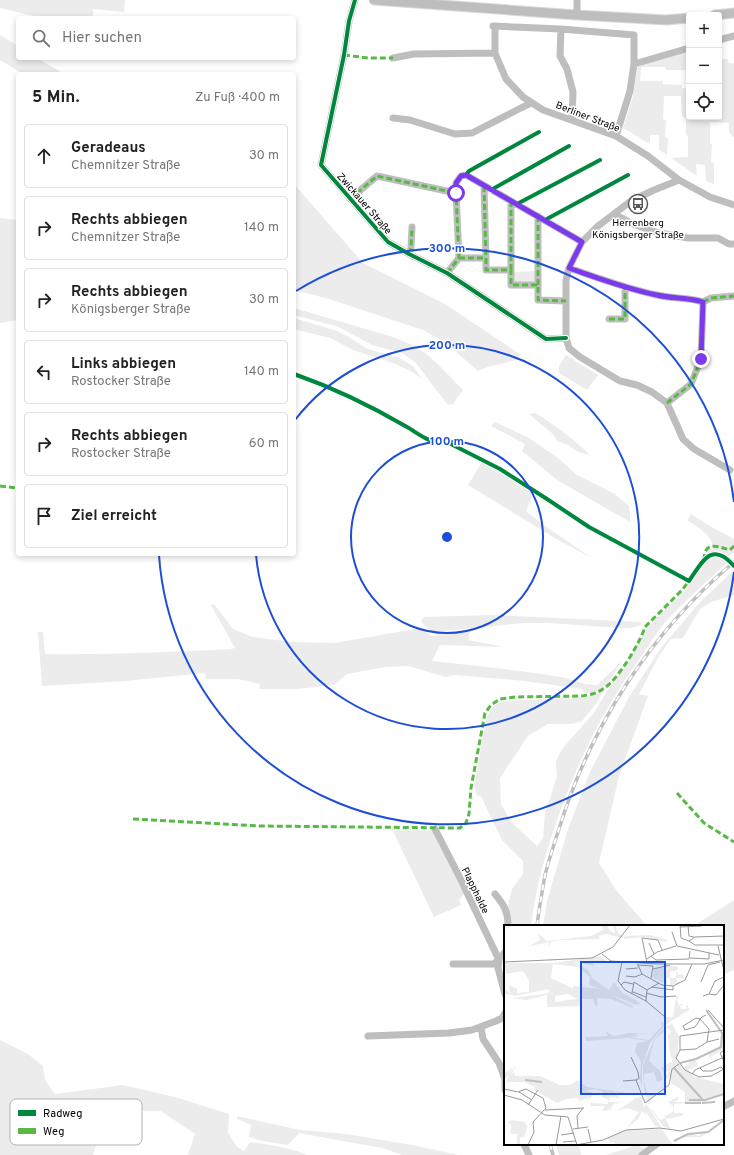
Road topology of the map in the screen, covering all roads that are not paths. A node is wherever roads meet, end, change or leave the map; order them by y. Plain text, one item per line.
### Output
1 (355, 0) edge
2 (374, 0) edge
3 (577, 0) edge
4 (734, 13) edge
5 (722, 14) edge
6 (578, 15) junction
7 (686, 18) edge
8 (561, 29) junction
9 (734, 36) edge
10 (722, 39) edge
11 (686, 49) edge
12 (495, 53) junction
13 (393, 58) dead end
14 (634, 64) junction
15 (531, 102) junction
16 (393, 118) dead end
17 (572, 120) junction
18 (616, 136) junction
19 (679, 180) junction
20 (484, 186) junction
21 (456, 193) junction
22 (350, 199) junction
23 (511, 201) junction
24 (734, 205) edge
25 (614, 214) junction
26 (538, 216) junction
27 (412, 227) dead end
28 (582, 242) junction
29 (734, 244) edge
30 (409, 254) junction
31 (459, 258) junction
32 (486, 258) junction
33 (569, 268) junction
34 (511, 270) junction
35 (447, 273) junction
36 (538, 285) junction
37 (625, 287) junction
38 (734, 296) edge
39 (566, 301) junction
40 (703, 302) junction
41 (609, 319) dead end
42 (566, 338) junction
43 (667, 403) junction
44 (730, 470) dead end
45 (435, 829) dead end
46 (495, 894) dead end
47 (508, 925) edge
48 (504, 953) edge
49 (499, 960) junction
50 (454, 964) dead end
51 (504, 990) edge
52 (504, 1015) edge
53 (481, 1027) junction
54 (368, 1036) dead end
55 (504, 1076) edge
56 (734, 1100) edge
57 (724, 1106) edge
58 (524, 1145) edge
59 (656, 1145) edge
60 (529, 1155) edge
61 (642, 1155) edge

1 - 22 street, Zwickauer Straße
2 - 6 main road
3 - 6 street
4 - 5 main road
6 - 7 main road
8 - 12 street, Berliner Straße
8 - 14 street, Berliner Straße
8 - 17 street
9 - 10 street
11 - 14 street
12 - 13 street
12 - 15 street, Berliner Straße
14 - 18 street
15 - 16 street
15 - 17 street, Berliner Straße
17 - 18 street, Berliner Straße
18 - 19 street, Berliner Straße
19 - 24 street, Berliner Straße
19 - 25 street
20 - 21 street
20 - 23 street
20 - 32 street
21 - 22 street
21 - 31 street
22 - 30 street, Zwickauer Straße
23 - 26 street
23 - 34 street
25 - 28 street
25 - 29 street
26 - 28 street
26 - 36 street
27 - 30 street
28 - 33 street
30 - 35 street, Zwickauer Straße
31 - 32 street
31 - 35 street
32 - 34 street
33 - 37 street
33 - 39 street
34 - 36 street
35 - 42 street, Zwickauer Straße
36 - 39 street
37 - 40 street
37 - 41 street
38 - 40 street
39 - 42 street
40 - 43 street
42 - 43 street
43 - 44 street
45 - 49 street, Plapphalde
46 - 47 street, Plapphalde
48 - 49 street
49 - 50 street
49 - 51 street, Plapphalde
52 - 53 street
53 - 54 street
53 - 55 street
56 - 57 street
58 - 60 street
59 - 61 street

